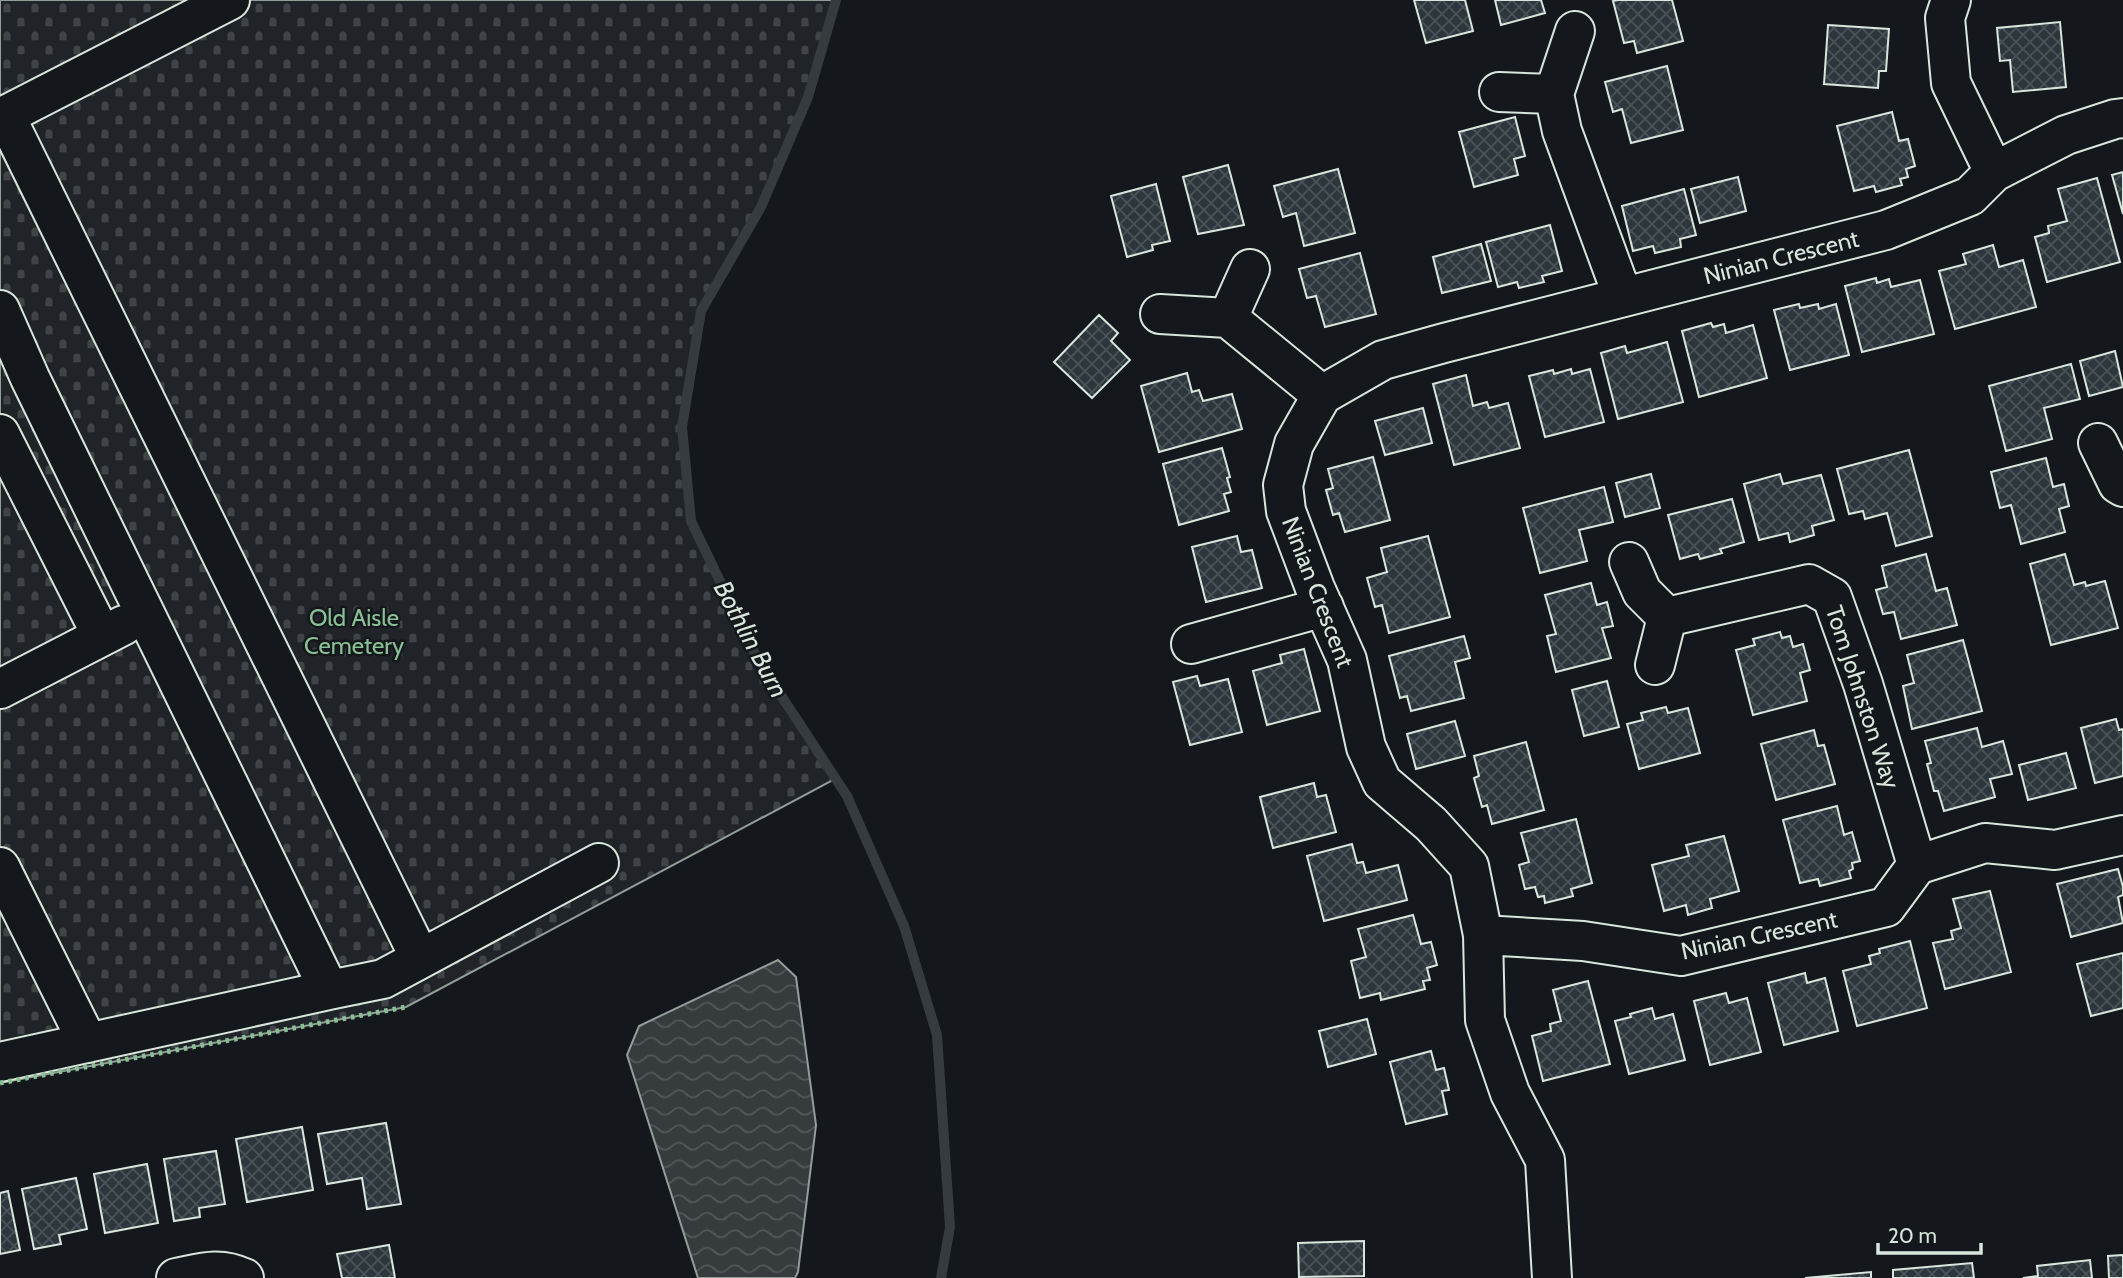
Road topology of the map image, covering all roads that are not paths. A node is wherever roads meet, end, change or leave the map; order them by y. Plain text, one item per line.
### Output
1 (230, 0) edge
2 (1951, 0) edge
3 (1575, 31) dead end
4 (1499, 92) dead end
5 (1554, 94) junction
6 (3, 117) edge
7 (2123, 118) edge
8 (1994, 172) junction
9 (1251, 269) dead end
10 (1623, 297) junction
11 (0, 310) edge
12 (1160, 314) dead end
13 (1228, 318) junction
14 (15, 380) edge
15 (1322, 395) junction
16 (0, 434) edge
17 (2098, 443) dead end
18 (2123, 487) edge
19 (1629, 562) dead end
20 (1324, 607) junction
21 (145, 614) junction
22 (1667, 617) junction
23 (102, 636) junction
24 (1191, 644) dead end
25 (1655, 665) dead end
26 (0, 689) edge
27 (2123, 835) edge
28 (599, 863) dead end
29 (1917, 865) junction
30 (0, 867) edge
31 (1483, 935) junction
32 (420, 958) junction
33 (329, 990) junction
34 (88, 1043) junction
35 (0, 1062) edge
36 (176, 1278) edge
37 (244, 1278) edge
38 (1552, 1278) edge

1 - 6 street
2 - 8 street
3 - 5 street
4 - 5 street
5 - 10 street
6 - 32 street
7 - 8 street, Ninian Crescent
8 - 10 street, Ninian Crescent
9 - 13 street
10 - 15 street, Ninian Crescent
11 - 14 street
12 - 13 street
13 - 15 street
14 - 21 street
15 - 20 street, Ninian Crescent
16 - 23 street
17 - 18 street
19 - 22 street
20 - 24 street
20 - 31 street, Ninian Crescent
21 - 23 street
21 - 33 street
22 - 25 street
22 - 29 street, Tom Johnston Way
23 - 26 street
27 - 29 street
28 - 32 street
29 - 31 street, Ninian Crescent
30 - 34 street
31 - 38 street
32 - 33 street
33 - 34 street
34 - 35 street
36 - 37 street

